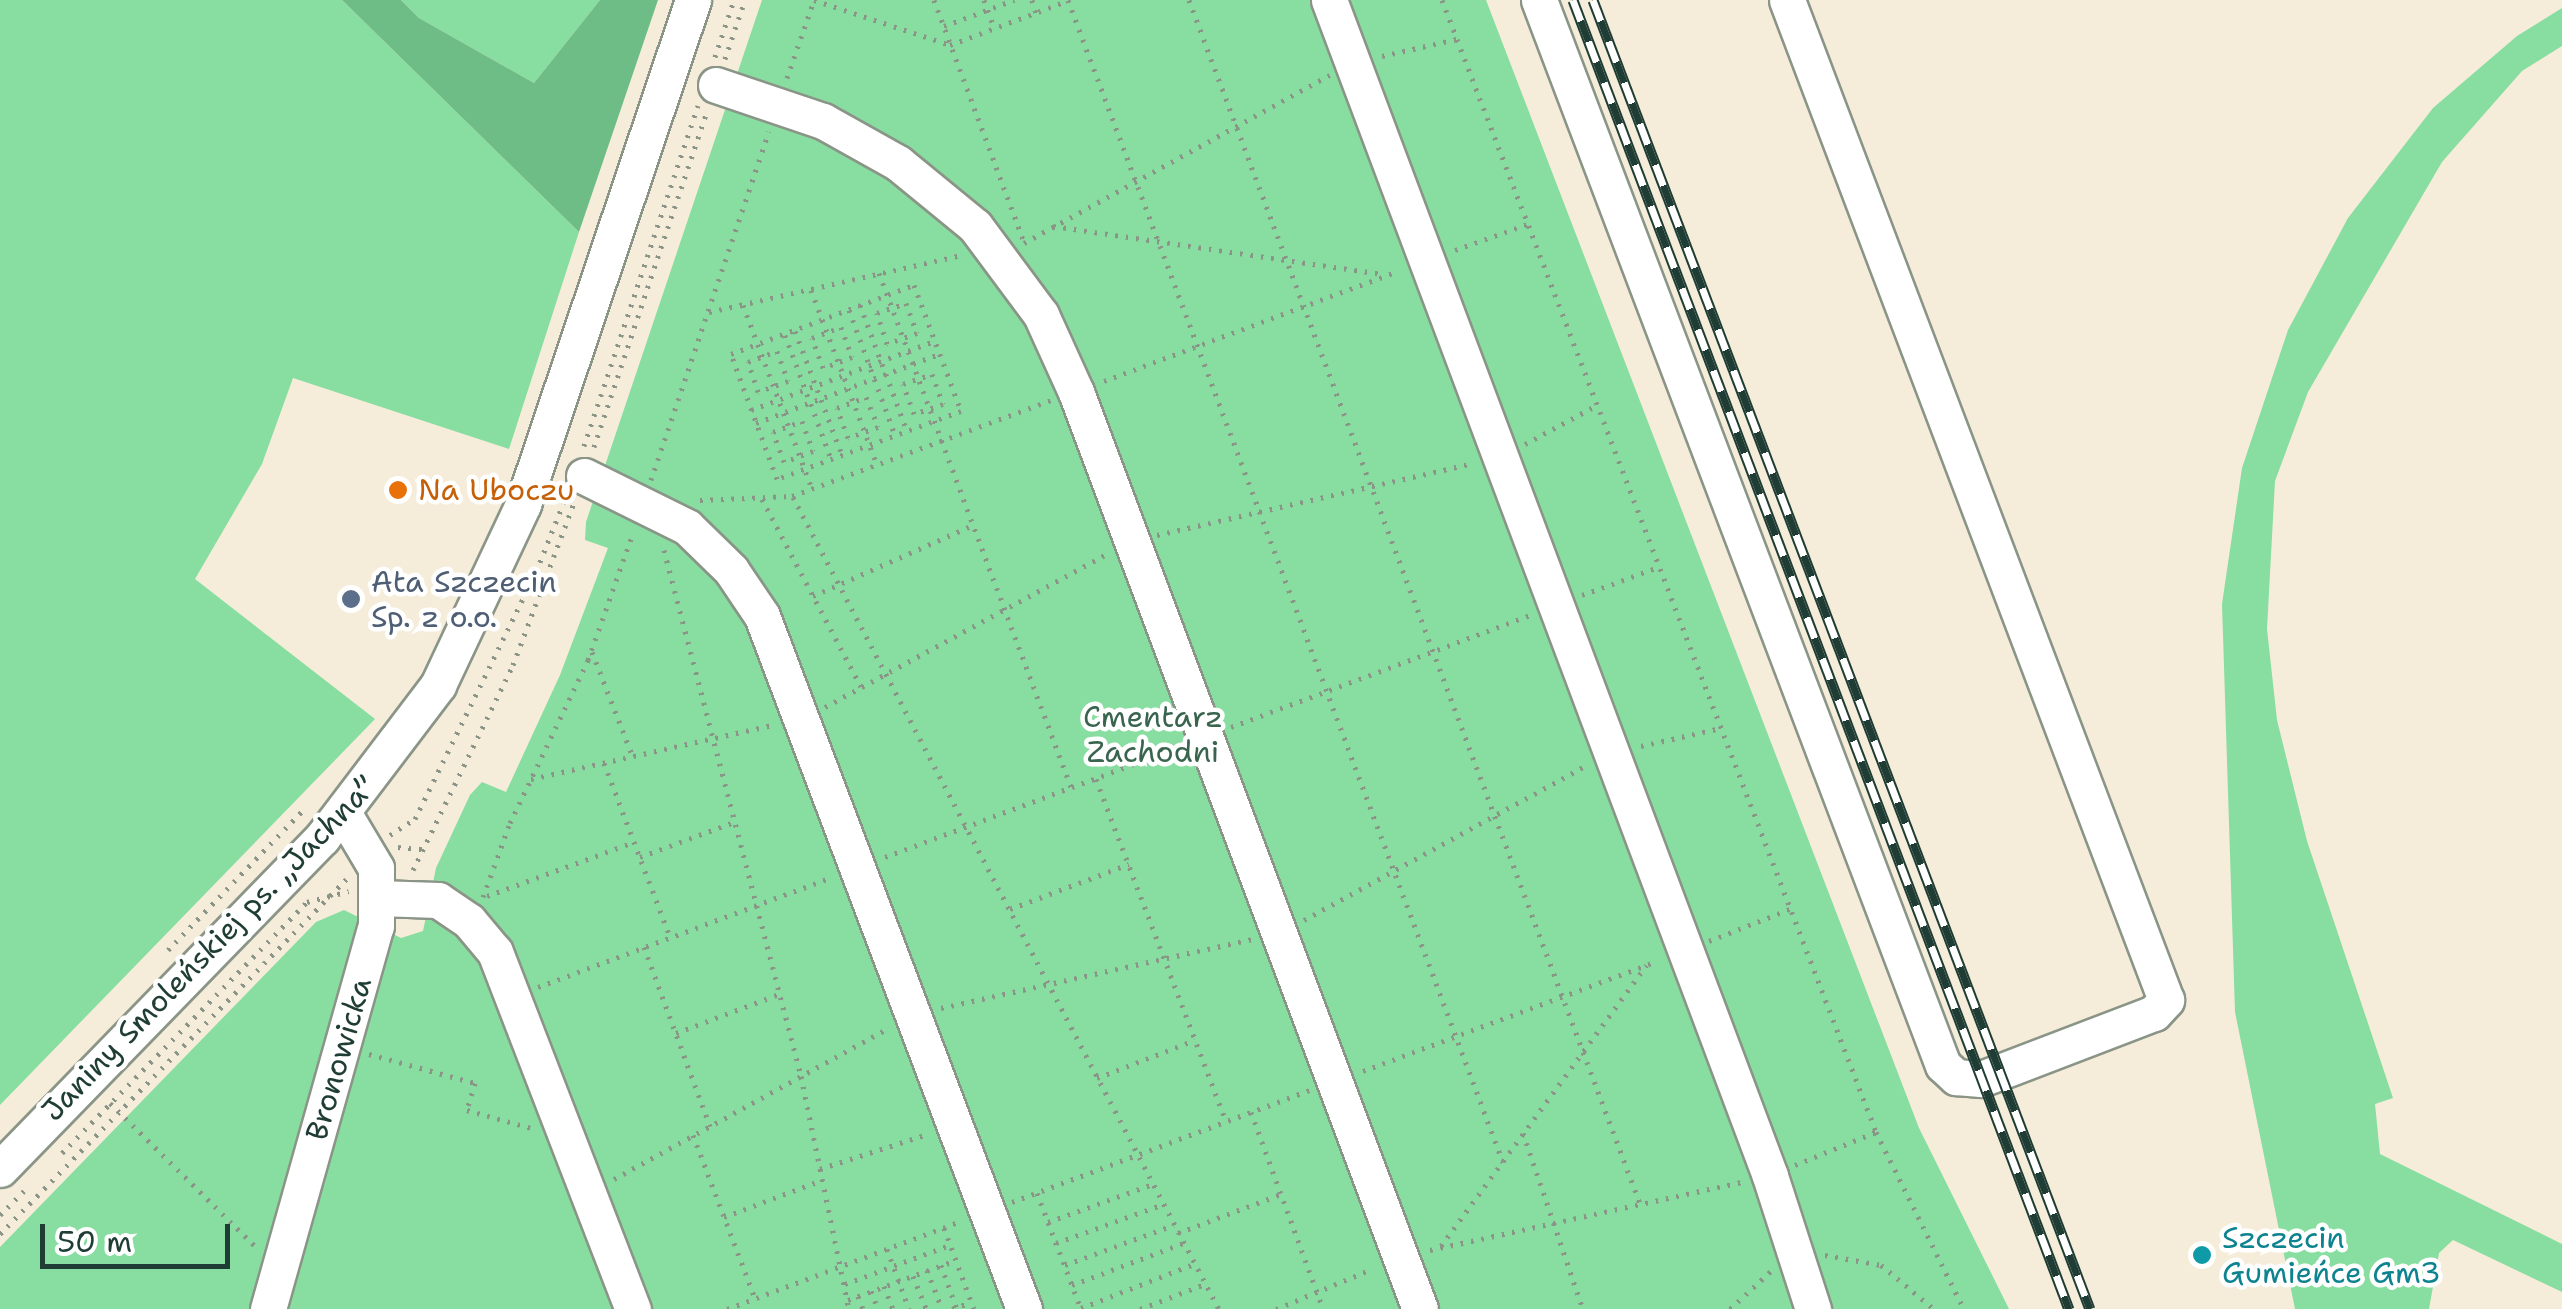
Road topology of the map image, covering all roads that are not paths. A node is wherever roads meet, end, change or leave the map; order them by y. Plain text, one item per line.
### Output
1 (693, 0) edge
2 (1329, 0) edge
3 (1539, 0) edge
4 (1787, 0) edge
5 (716, 85) dead end
6 (584, 476) dead end
7 (344, 814) junction
8 (377, 883) junction
9 (0, 1168) edge
10 (268, 1309) edge
11 (632, 1309) edge
12 (1024, 1309) edge
13 (1420, 1309) edge
14 (1813, 1309) edge

1 - 7 street, Janiny Smoleńskiej ps. „Jachna”
2 - 14 street
3 - 4 street
5 - 13 street
6 - 12 street
7 - 8 street
7 - 9 street, Janiny Smoleńskiej ps. „Jachna”
8 - 10 street, Bronowicka
8 - 11 street

